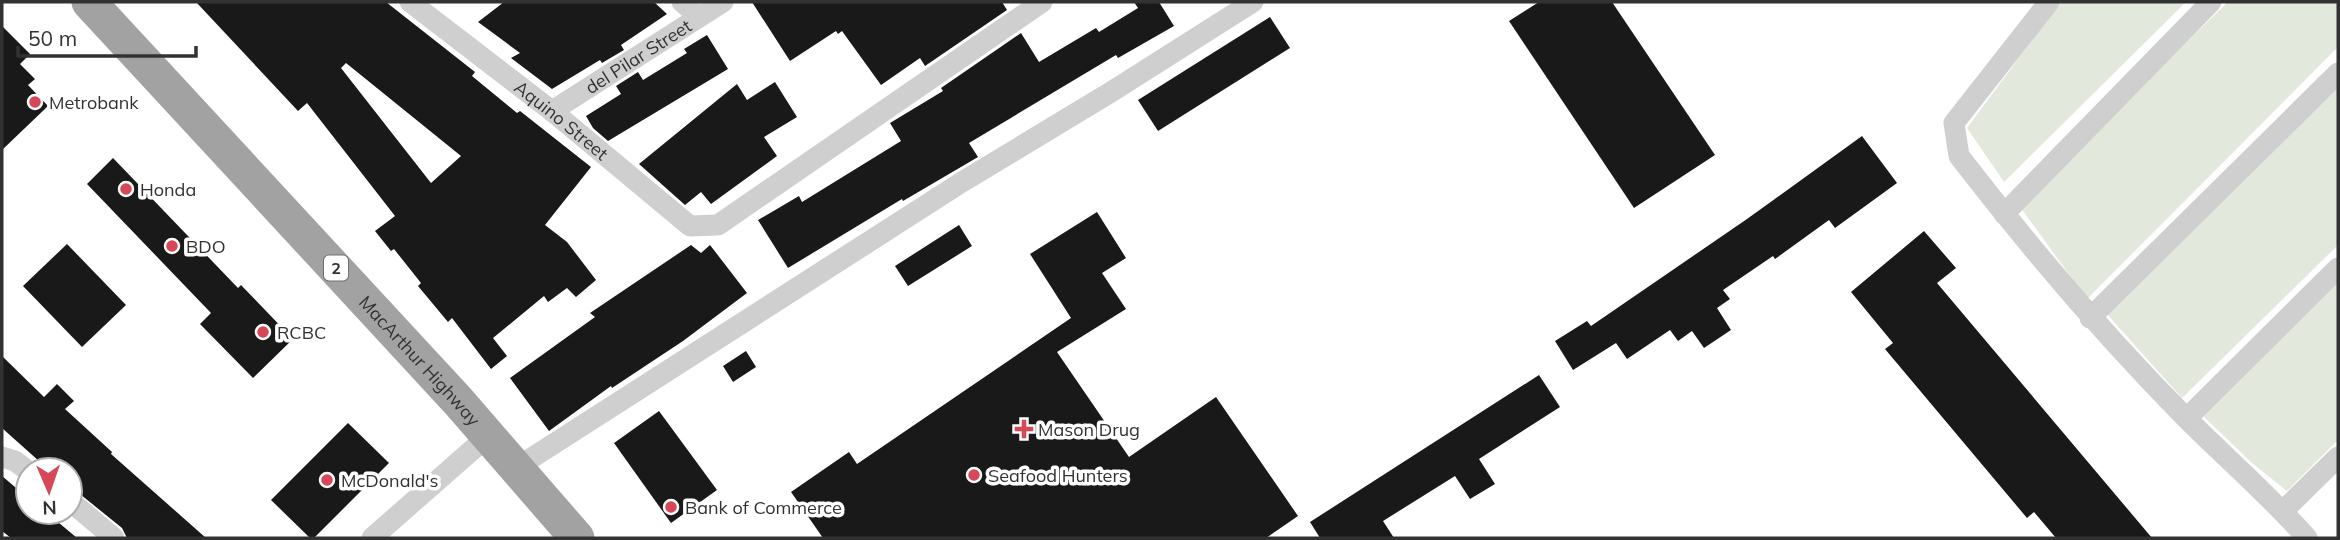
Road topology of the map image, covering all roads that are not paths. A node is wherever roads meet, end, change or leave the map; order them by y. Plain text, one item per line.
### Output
1 (89, 2) edge
2 (410, 2) edge
3 (682, 2) edge
4 (723, 2) edge
5 (1042, 2) edge
6 (1253, 2) edge
7 (2049, 2) edge
8 (2211, 2) edge
9 (699, 17) junction
10 (2338, 73) edge
11 (552, 111) junction
12 (2004, 214) junction
13 (2338, 268) edge
14 (2090, 318) junction
15 (2187, 418) junction
16 (488, 436) junction
17 (2338, 457) edge
18 (516, 468) junction
19 (2283, 511) junction
20 (84, 513) edge
21 (114, 538) edge
22 (372, 538) edge
23 (577, 538) edge
24 (2307, 538) edge

1 - 16 highway, MacArthur Highway / 2
2 - 11 street, Aquino Street
3 - 9 street
4 - 9 street, del Pilar Street
5 - 11 street, Aquino Street
6 - 18 street
7 - 12 street
8 - 12 street
9 - 11 street, del Pilar Street
10 - 14 street
12 - 14 street
13 - 15 street
14 - 15 street
15 - 19 street
16 - 18 highway, MacArthur Highway / 2
16 - 22 street
17 - 19 street
18 - 23 highway, MacArthur Highway / 2
19 - 24 street
20 - 21 street

